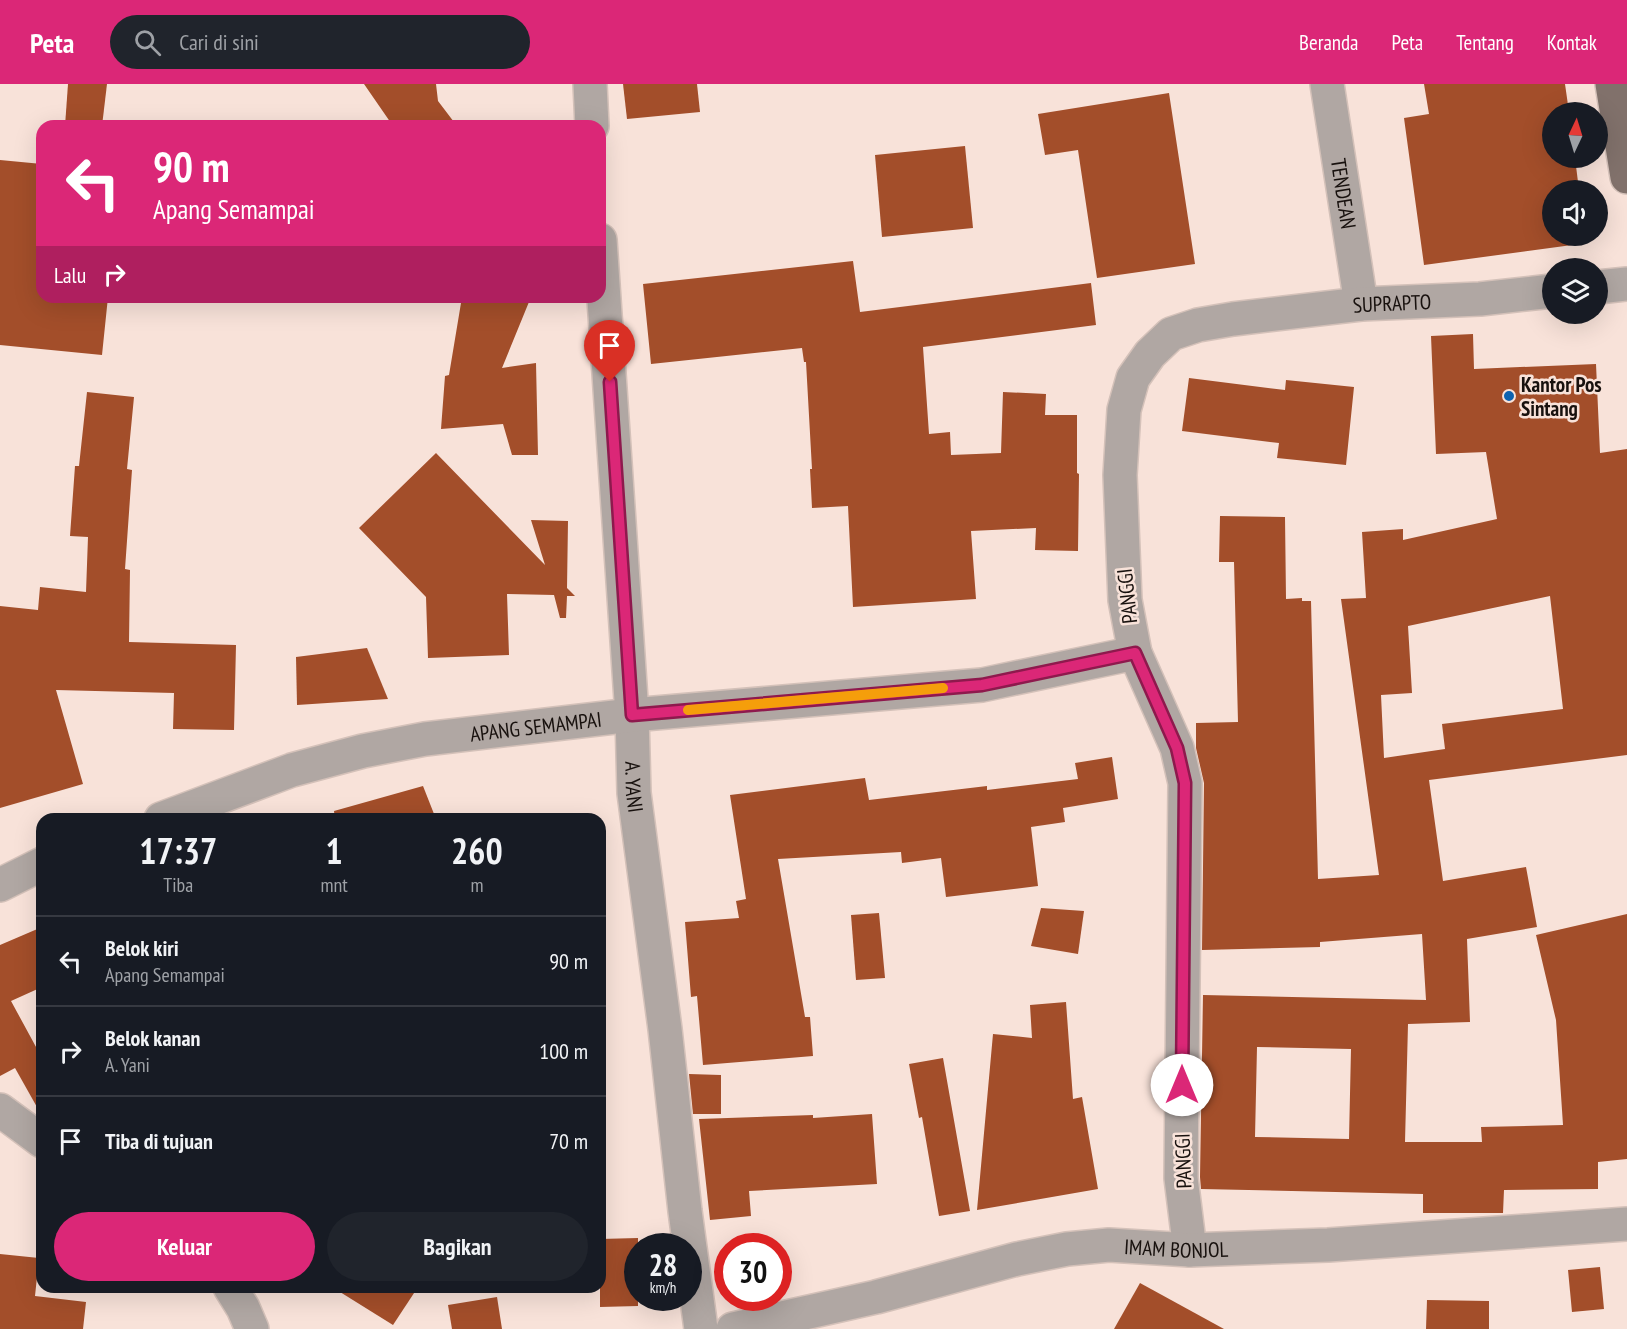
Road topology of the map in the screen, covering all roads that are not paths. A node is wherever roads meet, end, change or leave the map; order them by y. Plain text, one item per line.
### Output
1 (590, 84) edge
2 (1327, 84) edge
3 (1612, 84) edge
4 (592, 120) edge
5 (1627, 177) edge
6 (1627, 284) edge
7 (1608, 286) edge
8 (1542, 292) edge
9 (604, 303) edge
10 (1361, 304) junction
11 (1233, 319) joint
12 (1135, 653) junction
13 (632, 715) junction
14 (178, 813) edge
15 (36, 867) edge
16 (0, 885) edge
17 (0, 1110) edge
18 (36, 1137) edge
19 (1627, 1224) edge
20 (1190, 1250) junction
21 (234, 1293) edge
22 (252, 1329) edge
23 (700, 1329) edge
24 (734, 1329) edge

1 - 4 street
2 - 10 street, TENDEAN
3 - 5 main road
6 - 7 street
8 - 10 street, SUPRAPTO
9 - 13 street, A. YANI
10 - 11 street, SUPRAPTO
11 - 12 street, PANGGI
12 - 13 street, APANG SEMAMPAI
12 - 20 street, PANGGI
13 - 14 street, APANG SEMAMPAI
13 - 23 street, A. YANI
15 - 16 street
17 - 18 street
19 - 20 street, IMAM BONJOL
20 - 24 street, IMAM BONJOL
21 - 22 street

